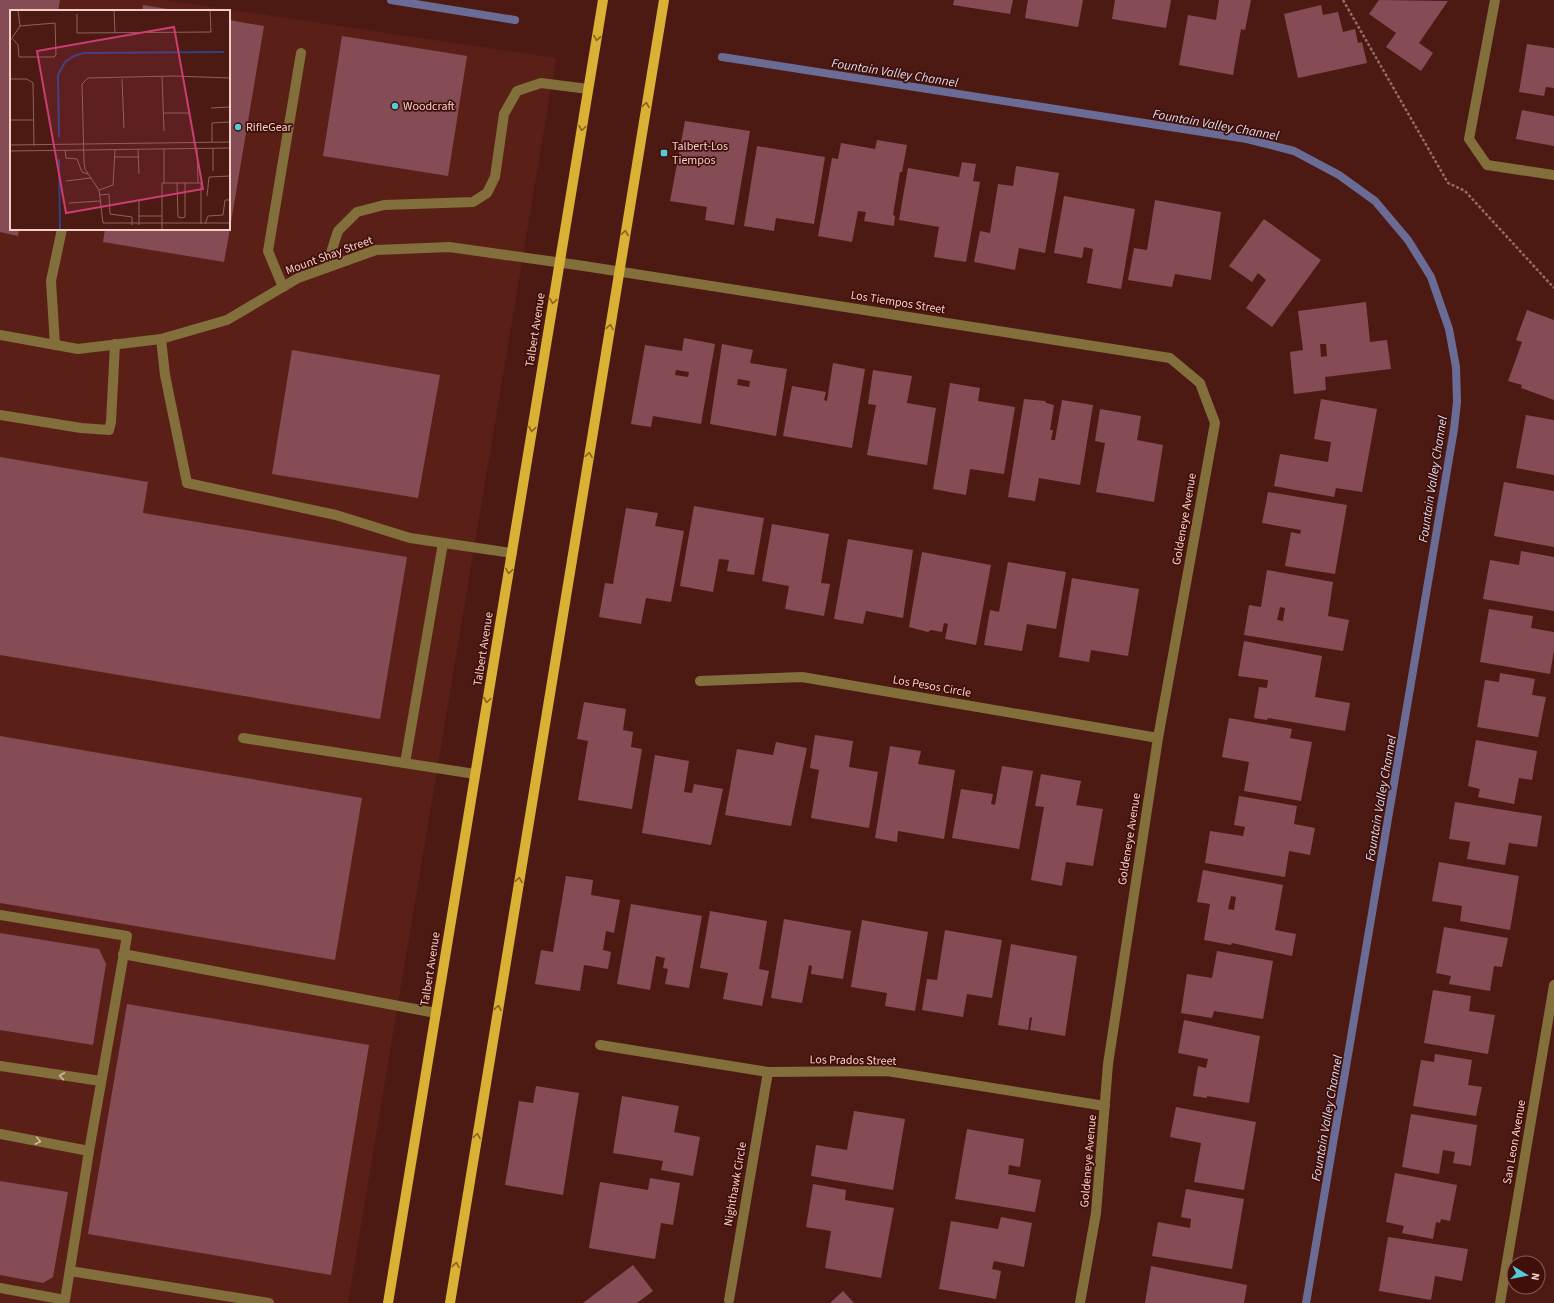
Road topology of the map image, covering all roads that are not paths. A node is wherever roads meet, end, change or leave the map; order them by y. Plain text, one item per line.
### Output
1 (603, 0) edge
2 (664, 0) edge
3 (1495, 0) edge
4 (300, 53) dead end
5 (588, 89) junction
6 (1554, 176) edge
7 (62, 230) edge
8 (560, 262) junction
9 (584, 266) joint
10 (326, 268) junction
11 (619, 271) junction
12 (283, 286) junction
13 (0, 335) edge
14 (161, 339) junction
15 (115, 344) junction
16 (55, 345) junction
17 (1200, 383) joint
18 (0, 415) edge
19 (443, 543) junction
20 (512, 553) junction
21 (700, 681) dead end
22 (243, 738) dead end
23 (1158, 738) junction
24 (405, 764) junction
25 (475, 774) junction
26 (0, 915) edge
27 (124, 954) junction
28 (1554, 985) edge
29 (436, 1013) junction
30 (600, 1045) dead end
31 (0, 1066) edge
32 (768, 1072) junction
33 (101, 1081) junction
34 (1105, 1106) junction
35 (0, 1134) edge
36 (89, 1151) junction
37 (70, 1271) junction
38 (0, 1288) edge
39 (729, 1300) dead end
40 (269, 1303) edge
41 (388, 1303) edge
42 (450, 1303) edge
43 (1080, 1303) edge
44 (1500, 1303) edge

1 -> 5 main road, Talbert Avenue
11 -> 2 main road
3 - 6 street
4 - 12 street
5 -> 8 main road, Talbert Avenue
5 - 10 street
7 - 16 street
8 - 9 street, Mount Shay Street
8 - 10 street, Mount Shay Street
8 -> 20 main road, Talbert Avenue
9 - 11 street, Los Tiempos Street
10 - 12 street, Mount Shay Street
11 - 17 street, Los Tiempos Street
42 -> 11 main road
12 - 14 street, Mount Shay Street
13 - 16 street, Mount Shay Street
14 - 15 street, Mount Shay Street
14 - 19 street
15 - 16 street, Mount Shay Street
15 - 18 street
17 - 23 street, Goldeneye Avenue
19 - 20 street
19 - 24 street
20 -> 25 main road, Talbert Avenue
21 - 23 street, Los Pesos Circle
22 - 24 street
23 - 34 street, Goldeneye Avenue
24 - 25 street
25 - 29 main road, Talbert Avenue
26 - 27 street
27 - 29 street
27 - 33 street
28 - 44 street, San Leon Avenue
29 - 41 main road, Talbert Avenue
30 - 32 street, Los Prados Street
33 -> 31 street
32 - 34 street, Los Prados Street
32 - 39 street, Nighthawk Circle
33 - 36 street
34 - 43 street, Goldeneye Avenue
35 -> 36 street
36 - 37 street
37 - 38 street
37 - 40 street

